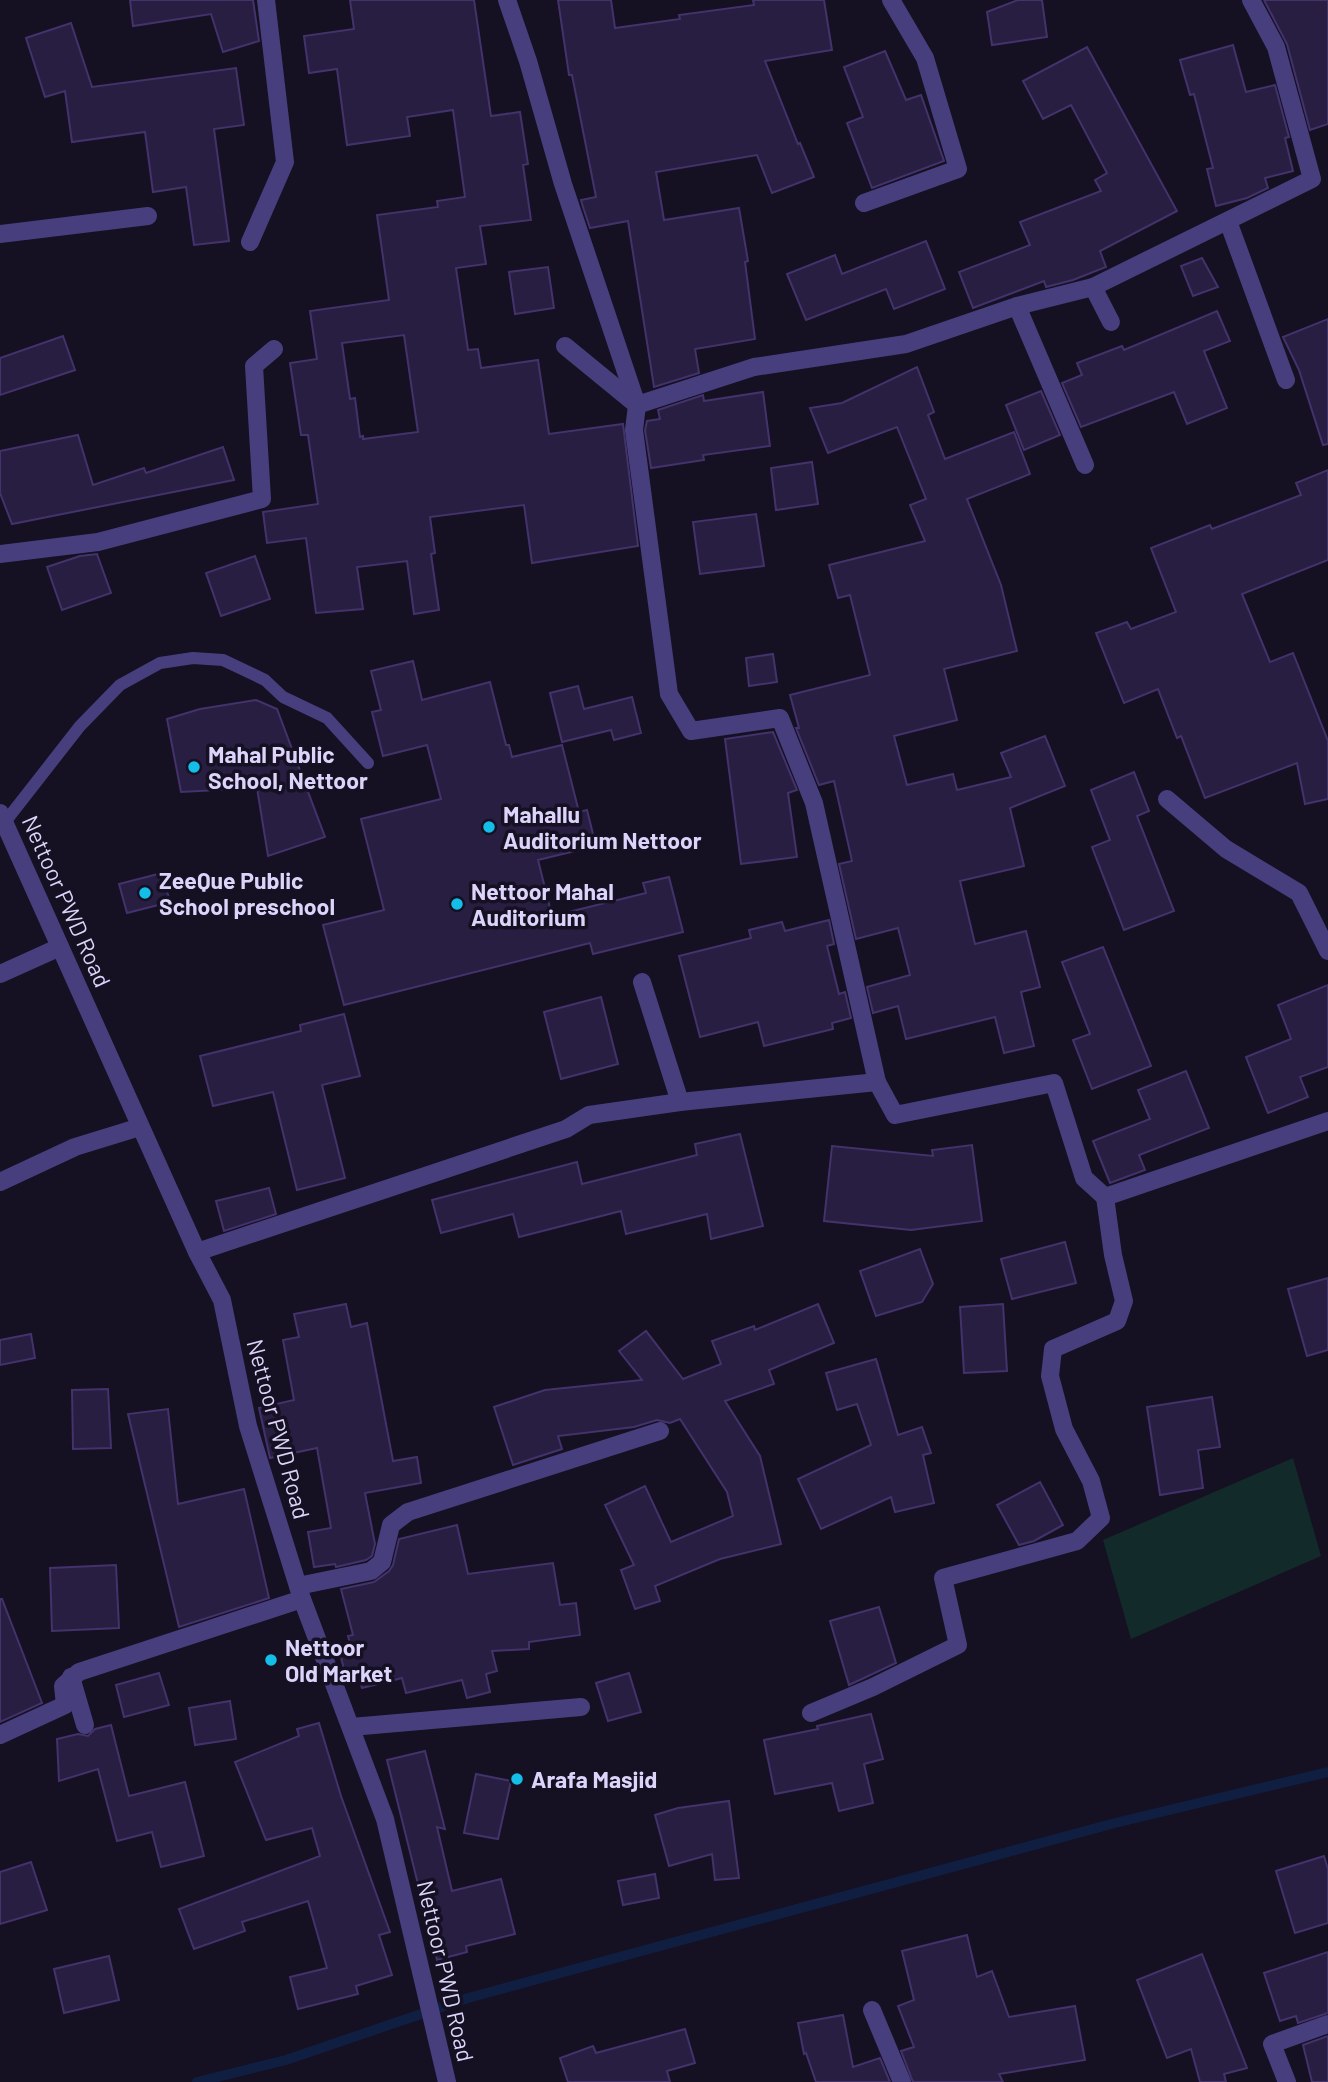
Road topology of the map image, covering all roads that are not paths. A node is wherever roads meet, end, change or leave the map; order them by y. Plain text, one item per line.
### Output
1 (266, 0) edge
2 (507, 0) edge
3 (891, 0) edge
4 (1251, 0) edge
5 (863, 203) dead end
6 (148, 216) dead end
7 (1228, 221) junction
8 (0, 234) edge
9 (250, 242) dead end
10 (1093, 287) junction
11 (1017, 306) junction
12 (1111, 322) dead end
13 (565, 346) dead end
14 (274, 349) dead end
15 (1286, 380) dead end
16 (637, 405) junction
17 (1085, 465) dead end
18 (0, 554) edge
19 (368, 762) dead end
20 (1167, 799) dead end
21 (3, 817) edge
22 (60, 947) junction
23 (1328, 951) edge
24 (0, 974) edge
25 (642, 982) dead end
26 (877, 1082) junction
27 (680, 1102) junction
28 (1328, 1121) edge
29 (140, 1127) junction
30 (0, 1182) edge
31 (1105, 1197) junction
32 (197, 1252) junction
33 (660, 1431) dead end
34 (300, 1592) junction
35 (71, 1677) junction
36 (581, 1707) dead end
37 (811, 1713) dead end
38 (85, 1725) dead end
39 (351, 1727) junction
40 (0, 1735) edge
41 (872, 2010) dead end
42 (1328, 2024) edge
43 (446, 2075) edge
44 (902, 2082) edge
45 (1287, 2082) edge

1 - 9 street
2 - 16 street
3 - 5 street
4 - 7 street
6 - 8 street
7 - 10 street
7 - 15 street
10 - 11 street
10 - 12 street
11 - 16 street
11 - 17 street
13 - 16 street
14 - 18 street
16 - 26 street
19 - 21 lane
20 - 23 street
21 - 22 street, Nettoor PWD Road
22 - 24 street
22 - 29 street, Nettoor PWD Road
25 - 27 street
26 - 27 street
26 - 31 street
27 - 32 street
28 - 31 street
29 - 30 street
29 - 32 street, Nettoor PWD Road
31 - 37 street
32 - 34 street, Nettoor PWD Road
33 - 34 street
34 - 35 street
34 - 39 street, Nettoor PWD Road
35 - 38 street
35 - 40 street
36 - 39 street
39 - 43 street, Nettoor PWD Road
41 - 44 street
42 - 45 street

